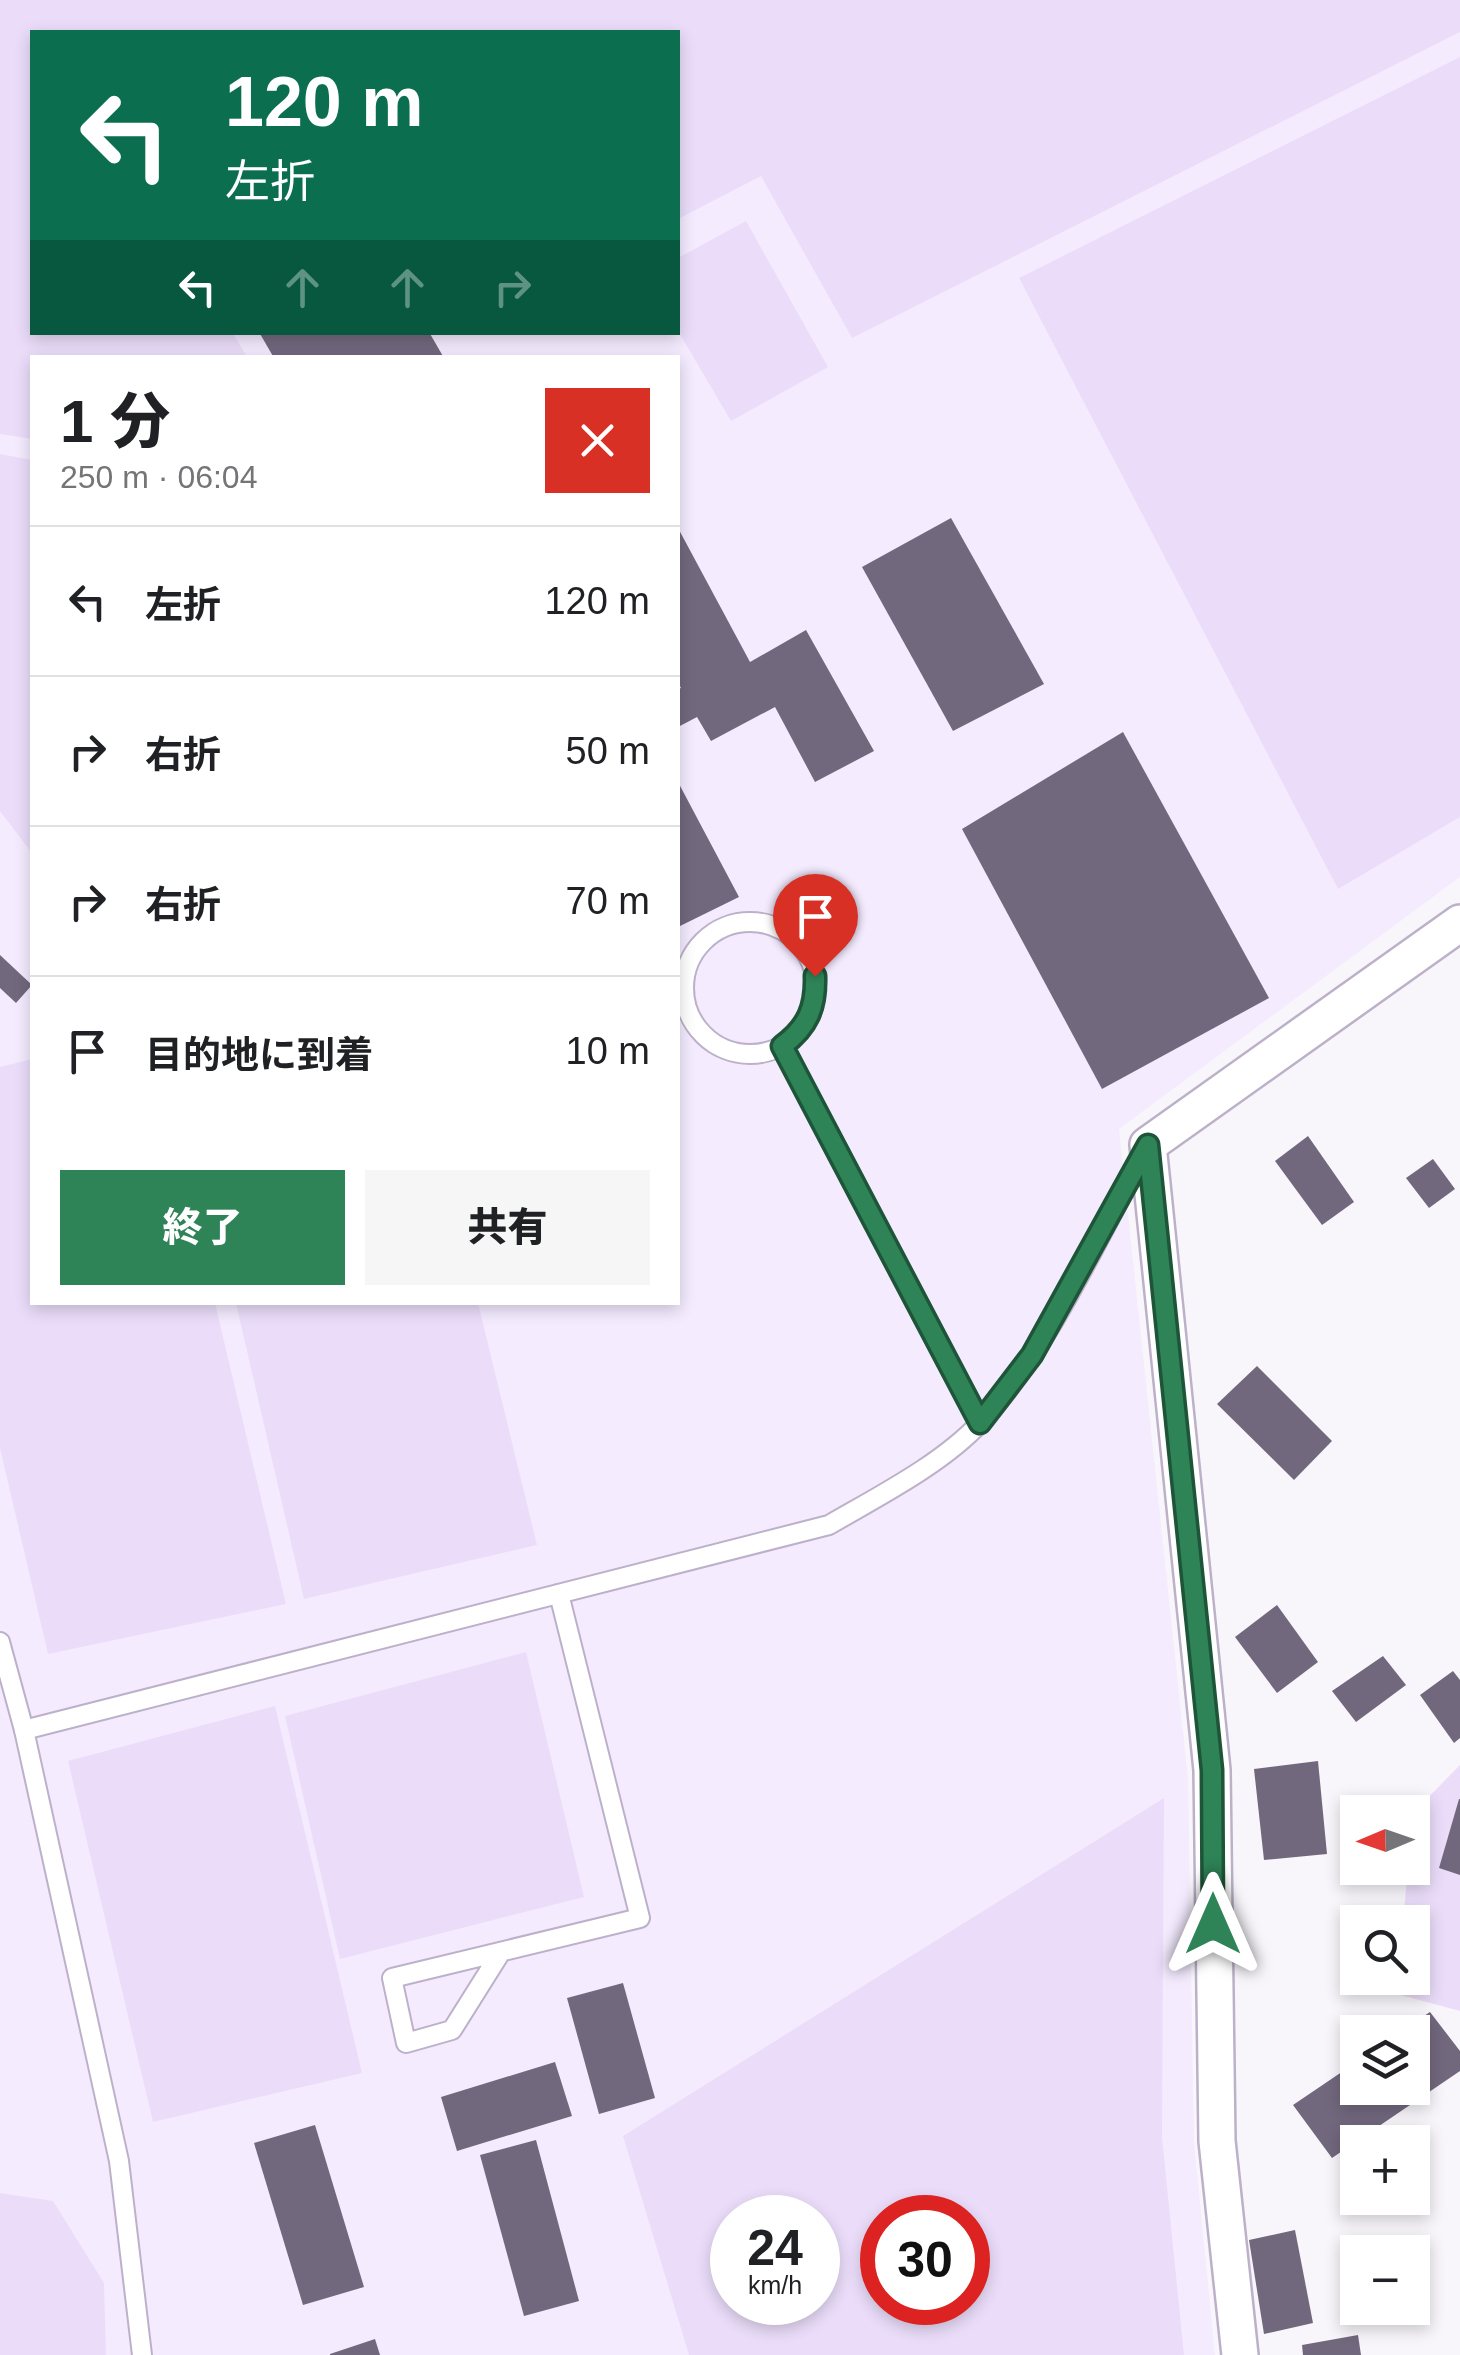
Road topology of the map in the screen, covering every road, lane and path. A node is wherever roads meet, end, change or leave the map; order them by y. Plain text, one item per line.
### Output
1 (1460, 923) edge
2 (782, 1046) junction
3 (1148, 1145) junction
4 (980, 1423) junction
5 (560, 1594) junction
6 (0, 1642) edge
7 (24, 1730) junction
8 (501, 1952) dead end
9 (142, 2355) edge
10 (1240, 2355) edge

1 - 3 street
2 - 2 lane
2 - 4 lane
3 - 4 lane
3 - 10 street
4 - 5 lane
5 - 7 lane
5 - 8 lane
6 - 7 lane
7 - 9 lane

